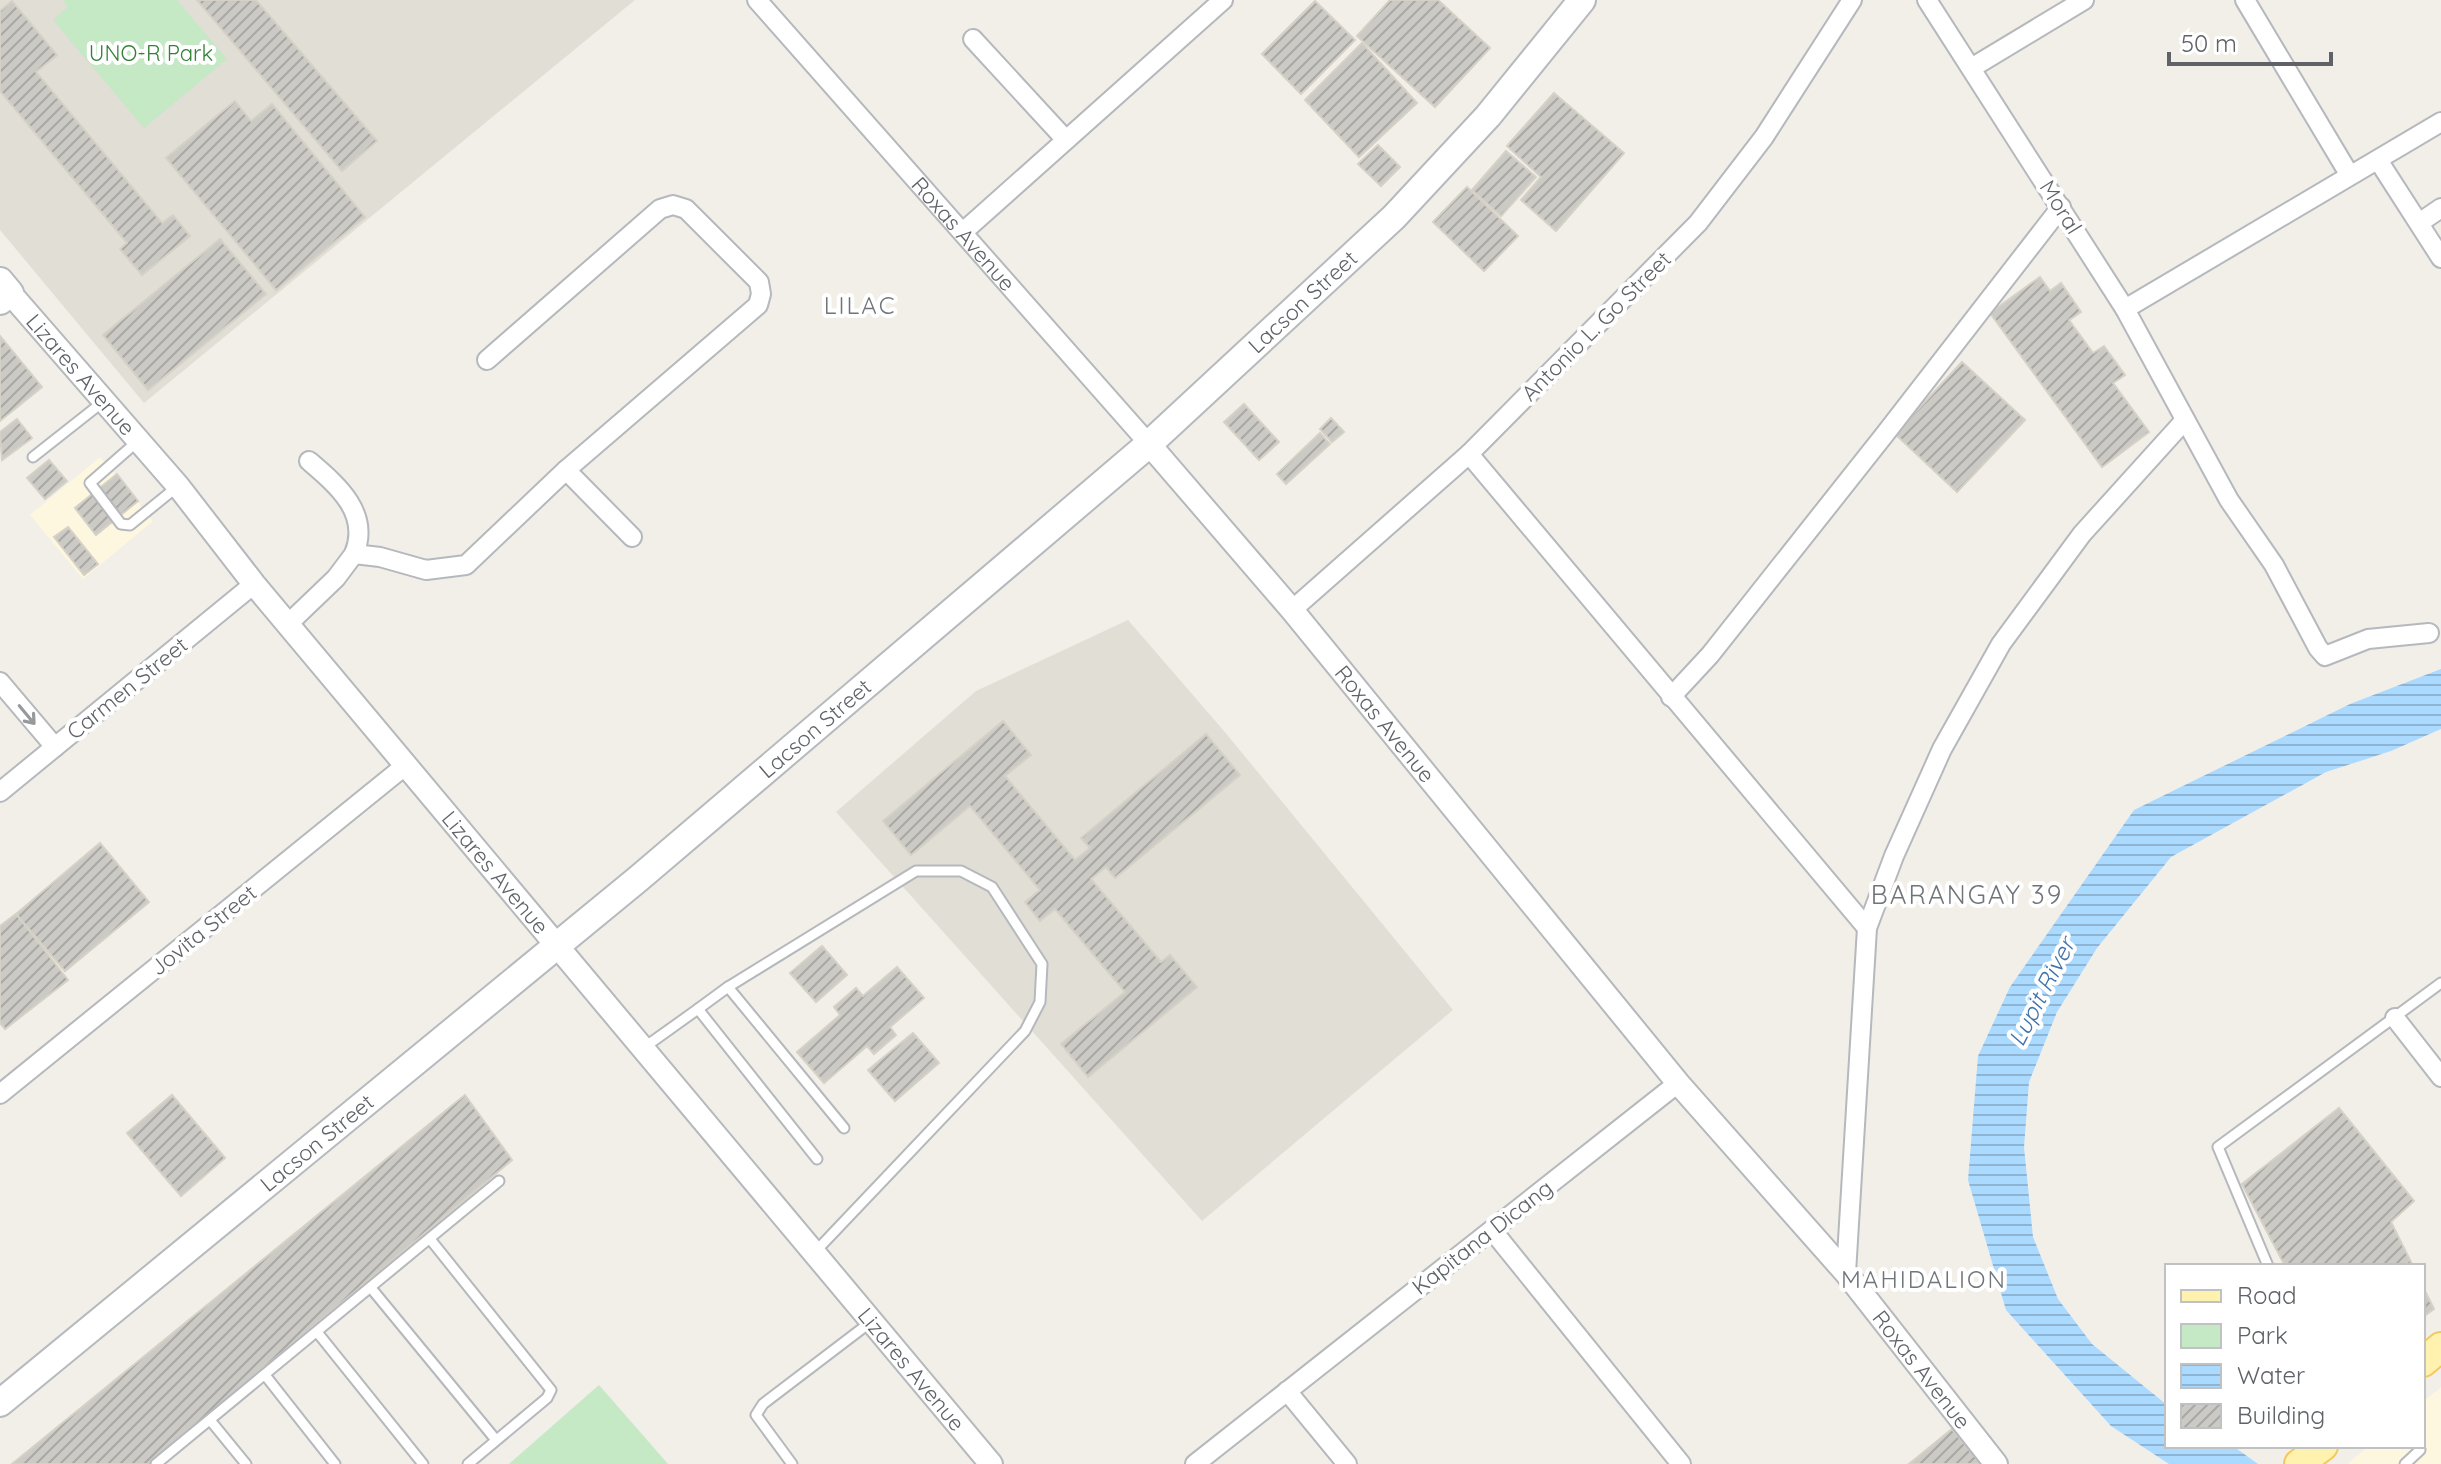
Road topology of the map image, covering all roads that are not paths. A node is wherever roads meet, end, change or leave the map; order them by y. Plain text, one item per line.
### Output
1 (757, 0) edge
2 (1223, 0) edge
3 (1582, 0) edge
4 (1852, 0) edge
5 (1927, 0) edge
6 (2084, 0) edge
7 (2245, 0) edge
8 (973, 39) dead end
9 (1973, 67) junction
10 (2441, 122) edge
11 (1066, 140) junction
12 (2378, 160) junction
13 (2349, 174) junction
14 (2061, 207) junction
15 (2441, 208) edge
16 (2419, 223) junction
17 (963, 232) junction
18 (2441, 258) edge
19 (3, 292) edge
20 (2125, 309) junction
21 (487, 360) dead end
22 (104, 401) junction
23 (2185, 420) junction
24 (139, 440) junction
25 (1149, 444) junction
26 (1469, 454) junction
27 (33, 457) dead end
28 (309, 461) dead end
29 (566, 470) junction
30 (178, 486) junction
31 (632, 537) dead end
32 (354, 554) junction
33 (254, 584) junction
34 (1292, 610) junction
35 (288, 624) junction
36 (2429, 633) dead end
37 (0, 682) edge
38 (1671, 697) junction
39 (55, 747) junction
40 (406, 765) junction
41 (0, 792) edge
42 (1867, 928) junction
43 (556, 945) junction
44 (2441, 983) edge
45 (728, 987) junction
46 (698, 1009) junction
47 (2395, 1018) junction
48 (641, 1050) junction
49 (2441, 1077) edge
50 (1678, 1083) junction
51 (0, 1094) edge
52 (844, 1128) dead end
53 (817, 1159) dead end
54 (499, 1181) dead end
55 (1492, 1230) junction
56 (430, 1239) junction
57 (816, 1251) junction
58 (2267, 1264) edge
59 (1846, 1273) junction
60 (371, 1288) junction
61 (872, 1321) junction
62 (317, 1332) junction
63 (265, 1375) junction
64 (1287, 1391) junction
65 (0, 1403) edge
66 (210, 1420) junction
67 (496, 1440) junction
68 (2320, 1448) edge
69 (2420, 1450) dead end
70 (159, 1463) edge
71 (246, 1464) edge
72 (335, 1464) edge
73 (423, 1464) edge
74 (468, 1464) edge
75 (792, 1464) edge
76 (991, 1464) edge
77 (1195, 1464) edge
78 (1347, 1464) edge
79 (1681, 1464) edge
80 (1996, 1464) edge
81 (2299, 1464) edge
82 (2405, 1464) edge

1 - 17 street, Roxas Avenue
2 - 11 street
3 - 25 main road, Lacson Street
4 - 26 street, Antonio L. Go Street
5 - 9 street, Moral
6 - 9 street
7 - 13 street
8 - 11 street
9 - 14 street, Moral
10 - 12 street
11 - 17 street
12 - 13 street
12 - 16 street
13 - 20 street
14 - 20 street, Moral
14 - 38 street
15 - 16 street
16 - 18 street
17 - 25 street, Roxas Avenue
19 - 22 street, Lizares Avenue
20 - 23 street, Moral
21 - 29 street
22 - 24 street, Lizares Avenue
22 - 27 lane
23 - 36 street, Moral
23 - 42 street
24 - 30 street, Lizares Avenue
24 - 30 lane
25 - 34 street, Roxas Avenue
25 - 43 main road, Lacson Street
26 - 34 street, Antonio L. Go Street
26 - 38 street
28 - 32 street
29 - 31 street
29 - 32 street
30 - 33 street, Lizares Avenue
32 - 35 street
33 - 35 street, Lizares Avenue
33 - 39 street, Carmen Street
34 - 50 street, Roxas Avenue
35 - 40 street, Lizares Avenue
37 -> 39 street
38 - 42 street
39 - 41 street, Carmen Street
40 - 43 street, Lizares Avenue
40 - 51 street, Jovita Street
42 - 59 street
43 - 48 street, Lizares Avenue
43 - 65 main road, Lacson Street
44 - 47 lane
45 - 46 lane
45 - 52 lane
45 - 57 lane
46 - 48 lane
46 - 53 lane
47 - 49 street
47 - 58 lane
48 - 57 street, Lizares Avenue
50 - 55 street, Kapitana Dicang
50 - 59 street, Roxas Avenue
54 - 56 lane
55 - 64 street, Kapitana Dicang
55 - 79 street
56 - 60 lane
56 - 67 lane
57 - 61 street, Lizares Avenue
59 - 80 street, Roxas Avenue
60 - 62 lane
60 - 67 lane
61 - 75 lane
61 - 76 street, Lizares Avenue
62 - 63 lane
62 - 73 lane
63 - 66 lane
63 - 72 lane
64 - 77 street, Kapitana Dicang
64 - 78 street
66 - 70 lane
66 - 71 lane
67 - 74 lane
68 - 81 main road
69 - 82 lane

